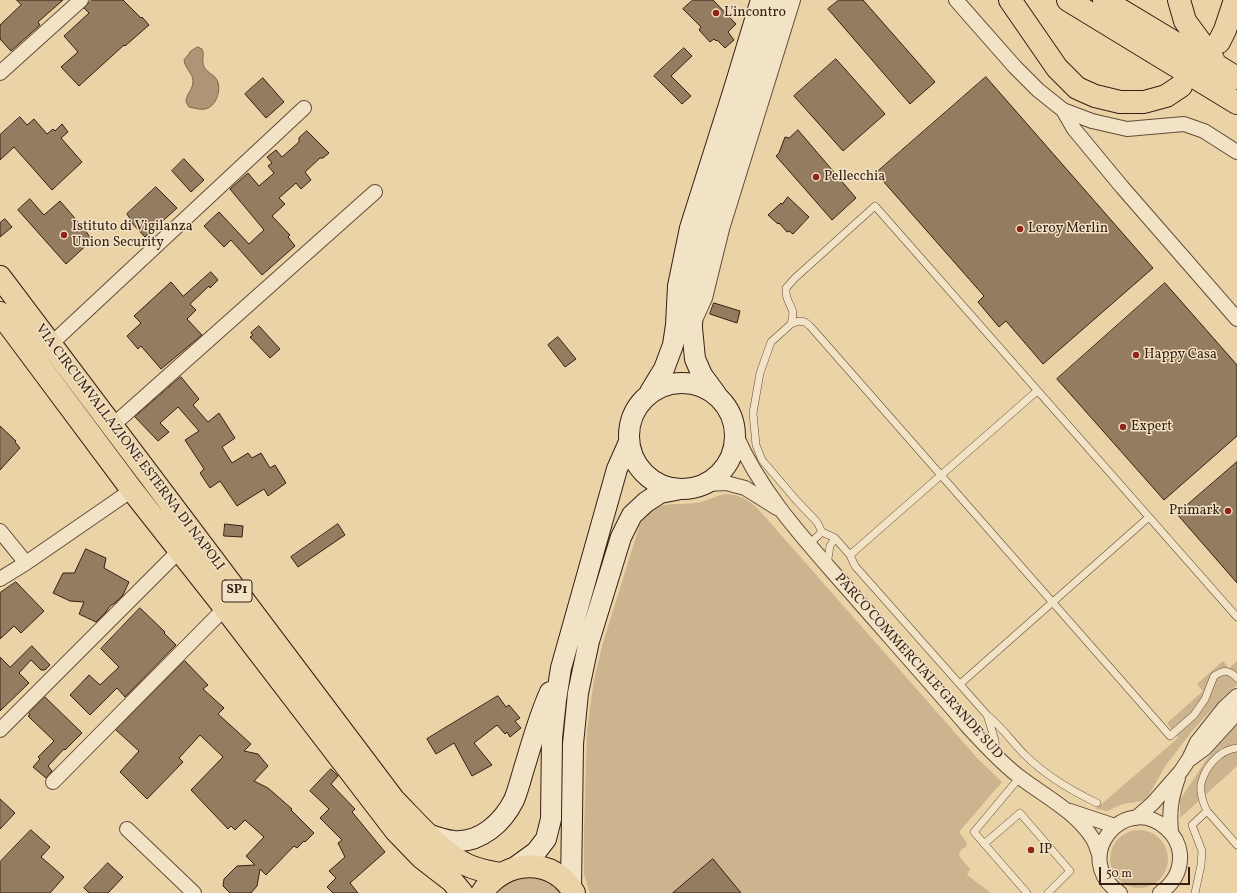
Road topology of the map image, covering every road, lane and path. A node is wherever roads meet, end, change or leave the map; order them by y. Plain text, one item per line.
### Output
1 (81, 0) edge
2 (761, 0) edge
3 (778, 0) edge
4 (793, 0) edge
5 (956, 0) edge
6 (1010, 0) edge
7 (1068, 0) edge
8 (1104, 0) edge
9 (1179, 0) edge
10 (1235, 0) edge
11 (1219, 42) dead end
12 (1219, 67) junction
13 (0, 73) edge
14 (1237, 78) edge
15 (1181, 86) dead end
16 (1237, 103) edge
17 (304, 108) dead end
18 (1062, 110) junction
19 (1237, 152) edge
20 (375, 192) dead end
21 (0, 277) edge
22 (0, 313) edge
23 (1237, 319) edge
24 (791, 324) junction
25 (692, 328) junction
26 (51, 344) junction
27 (1037, 390) junction
28 (650, 392) junction
29 (716, 394) junction
30 (112, 426) junction
31 (736, 435) junction
32 (629, 442) junction
33 (941, 475) junction
34 (707, 484) junction
35 (132, 490) junction
36 (676, 490) junction
37 (780, 511) junction
38 (1149, 517) junction
39 (0, 532) edge
40 (822, 532) junction
41 (835, 538) junction
42 (809, 544) junction
43 (179, 551) junction
44 (850, 555) junction
45 (26, 563) junction
46 (827, 565) junction
47 (0, 579) edge
48 (1053, 602) junction
49 (225, 608) junction
50 (1237, 617) edge
51 (561, 668) junction
52 (1237, 678) edge
53 (960, 684) junction
54 (1237, 696) edge
55 (1237, 713) edge
56 (987, 715) junction
57 (0, 730) edge
58 (1237, 748) edge
59 (996, 757) junction
60 (1189, 759) junction
61 (1181, 771) junction
62 (1020, 777) junction
63 (54, 782) dead end
64 (1097, 803) dead end
65 (1067, 810) junction
66 (1207, 811) junction
67 (1136, 818) junction
68 (1115, 826) junction
69 (127, 829) dead end
70 (1171, 832) junction
71 (428, 834) junction
72 (984, 844) junction
73 (1237, 845) edge
74 (1099, 854) junction
75 (507, 871) junction
76 (1104, 877) junction
77 (1175, 878) junction
78 (573, 891) edge
79 (194, 893) edge
80 (462, 893) edge
81 (482, 893) edge
82 (1027, 893) edge
83 (1048, 893) edge
84 (1102, 893) edge
85 (1120, 893) edge
86 (1160, 893) edge
87 (1177, 893) edge
88 (1195, 893) edge

1 - 13 street
2 - 28 main road
3 - 25 main road
4 - 25 street
5 - 18 street
6 - 15 main road
7 - 16 main road
8 - 12 main road
9 - 12 main road
10 - 11 main road
12 - 14 main road
17 - 26 street
18 - 19 street
18 - 23 street
20 - 30 street
21 - 26 main road, VIA CIRCUMVALLAZIONE ESTERNA DI NAPOLI / SP1
22 - 35 main road, VIA CIRCUMVALLAZIONE ESTERNA DI NAPOLI / SP1
24 - 27 lane
24 - 33 lane
24 - 40 lane
25 - 29 main road
26 - 30 main road, VIA CIRCUMVALLAZIONE ESTERNA DI NAPOLI / SP1
27 - 33 lane
27 - 38 lane
28 - 29 main road
28 - 32 main road
29 - 31 main road
30 - 71 main road, VIA CIRCUMVALLAZIONE ESTERNA DI NAPOLI / SP1
31 - 34 main road
31 - 37 street, PARCO COMMERCIALE GRANDE SUD
32 - 36 main road
32 - 51 main road
33 - 44 lane
33 - 48 lane
34 - 36 main road
34 - 37 street, PARCO COMMERCIALE GRANDE SUD
35 - 43 main road, VIA CIRCUMVALLAZIONE ESTERNA DI NAPOLI / SP1
35 - 45 street
36 - 78 main road
37 - 42 street, PARCO COMMERCIALE GRANDE SUD
38 - 48 lane
38 - 50 lane
39 - 45 street
40 - 41 lane
40 - 42 lane
41 - 44 lane
41 - 46 lane
42 - 46 street, PARCO COMMERCIALE GRANDE SUD
43 - 49 main road, VIA CIRCUMVALLAZIONE ESTERNA DI NAPOLI / SP1
43 - 57 street
44 - 53 lane
45 - 47 street
46 - 59 street, PARCO COMMERCIALE GRANDE SUD
48 - 52 lane
48 - 53 lane
49 - 63 street
49 - 80 main road, VIA CIRCUMVALLAZIONE ESTERNA DI NAPOLI / SP1
51 - 71 main road
51 - 75 main road
53 - 56 lane
54 - 60 street
55 - 60 street
56 - 59 lane
56 - 64 lane
58 - 66 lane
59 - 62 street, PARCO COMMERCIALE GRANDE SUD
60 - 61 street
61 - 67 street
61 - 70 street
62 - 65 street, PARCO COMMERCIALE GRANDE SUD
62 - 72 lane
65 - 68 street, PARCO COMMERCIALE GRANDE SUD
65 - 74 street, PARCO COMMERCIALE GRANDE SUD
66 - 73 lane
66 - 88 lane
67 - 68 street
67 - 70 street
68 - 74 street
69 - 79 street
70 - 77 street
71 - 75 main road, VIA CIRCUMVALLAZIONE ESTERNA DI NAPOLI / SP1
72 - 82 lane
72 - 83 lane
74 - 76 street, PARCO COMMERCIALE GRANDE SUD
75 - 78 main road, VIA CIRCUMVALLAZIONE ESTERNA DI NAPOLI
75 - 81 main road
76 - 84 street
76 - 85 street
77 - 86 street
77 - 87 street

